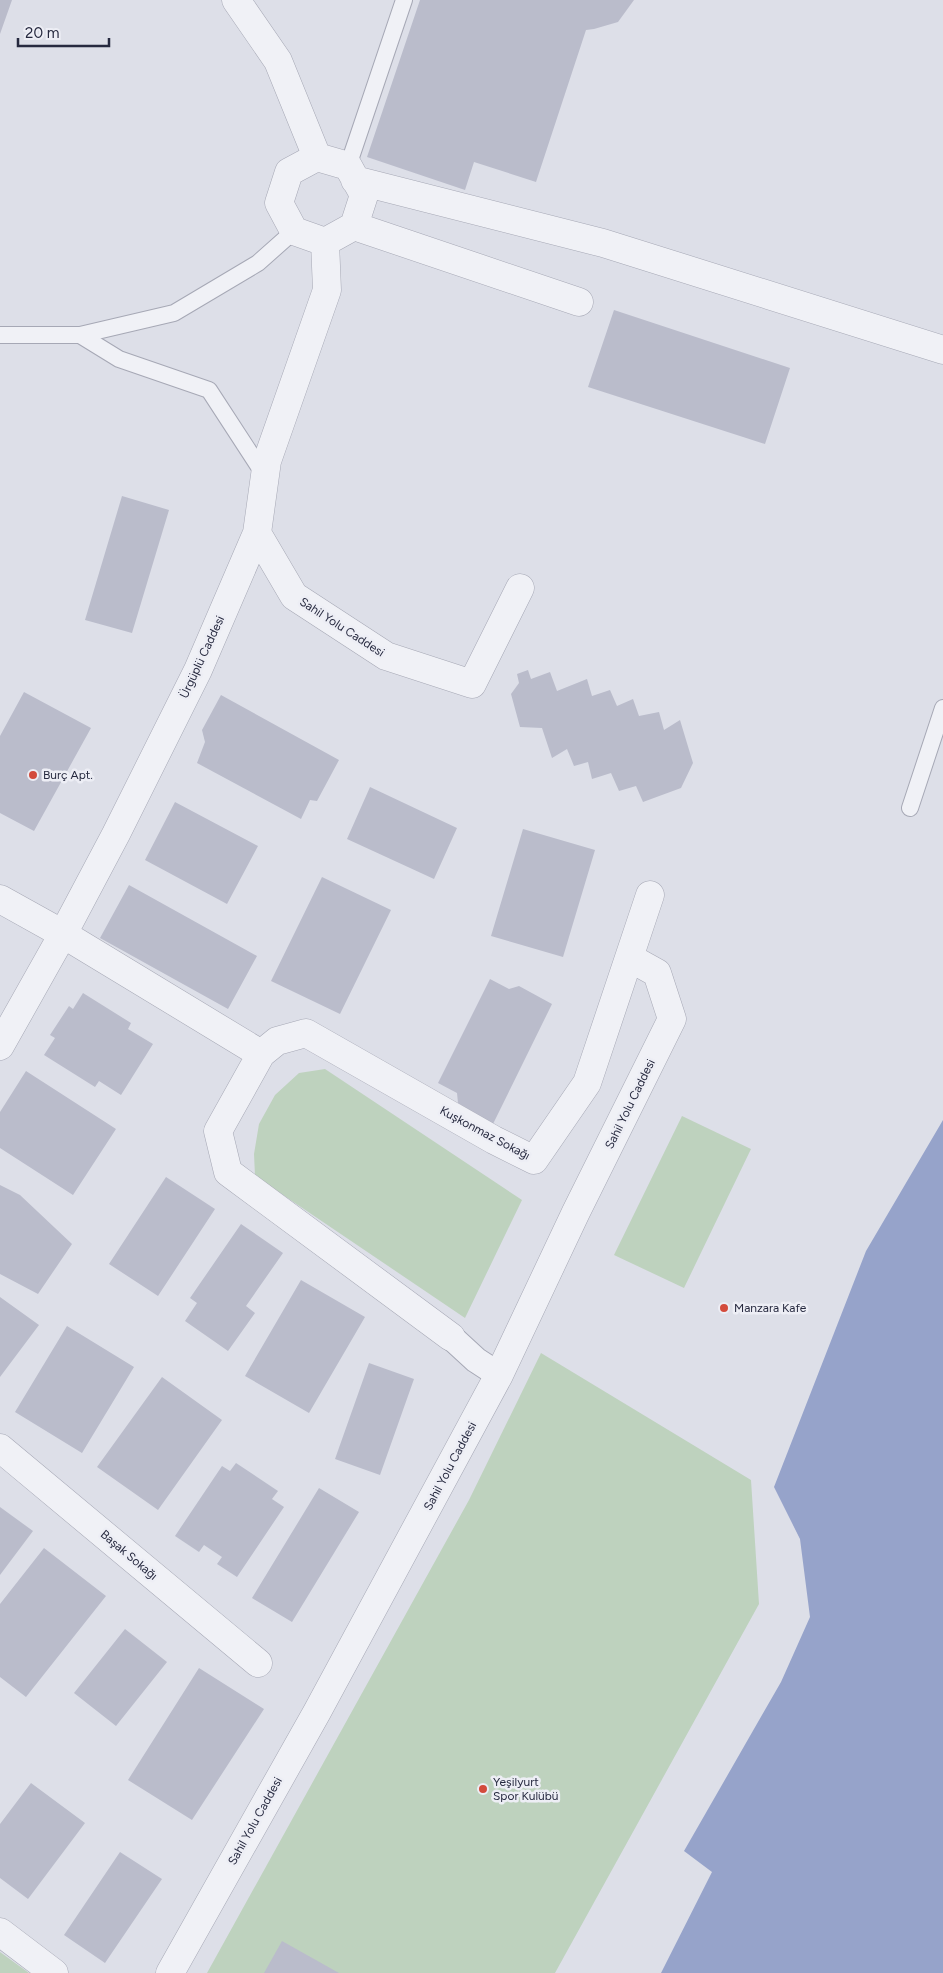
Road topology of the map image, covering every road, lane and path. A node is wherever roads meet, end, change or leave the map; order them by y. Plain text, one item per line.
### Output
1 (236, 0) edge
2 (404, 0) edge
3 (317, 157) junction
4 (352, 173) junction
5 (354, 226) junction
6 (294, 231) junction
7 (325, 242) junction
8 (579, 302) dead end
9 (0, 335) edge
10 (80, 335) junction
11 (943, 350) edge
12 (265, 476) junction
13 (257, 533) junction
14 (520, 588) dead end
15 (943, 708) edge
16 (910, 808) dead end
17 (650, 895) dead end
18 (0, 899) edge
19 (63, 934) junction
20 (630, 958) junction
21 (0, 1046) edge
22 (261, 1054) junction
23 (451, 1337) joint
24 (499, 1375) junction
25 (0, 1448) edge
26 (258, 1663) dead end
27 (0, 1932) edge
28 (54, 1973) edge
29 (170, 1973) edge

1 - 3 street
2 - 4 lane
3 - 4 street
3 - 6 street
4 - 5 street
4 - 11 street
5 - 7 street
5 - 8 street
6 - 7 street
6 - 10 lane
7 - 12 street, Ürgüplü Caddesi
9 - 10 lane
10 - 12 lane
12 - 13 street, Ürgüplü Caddesi
13 - 14 street, Sahil Yolu Caddesi
13 - 19 street, Ürgüplü Caddesi
15 - 16 lane
17 - 20 street, Kuşkonmaz Sokağı
18 - 19 street
19 - 21 street, Ürgüplü Caddesi
19 - 22 street
20 - 22 street, Kuşkonmaz Sokağı
20 - 24 street, Sahil Yolu Caddesi
22 - 23 street, Kuşkonmaz Sokağı
23 - 24 street
24 - 29 street, Sahil Yolu Caddesi
25 - 26 street, Başak Sokağı
27 - 28 street

